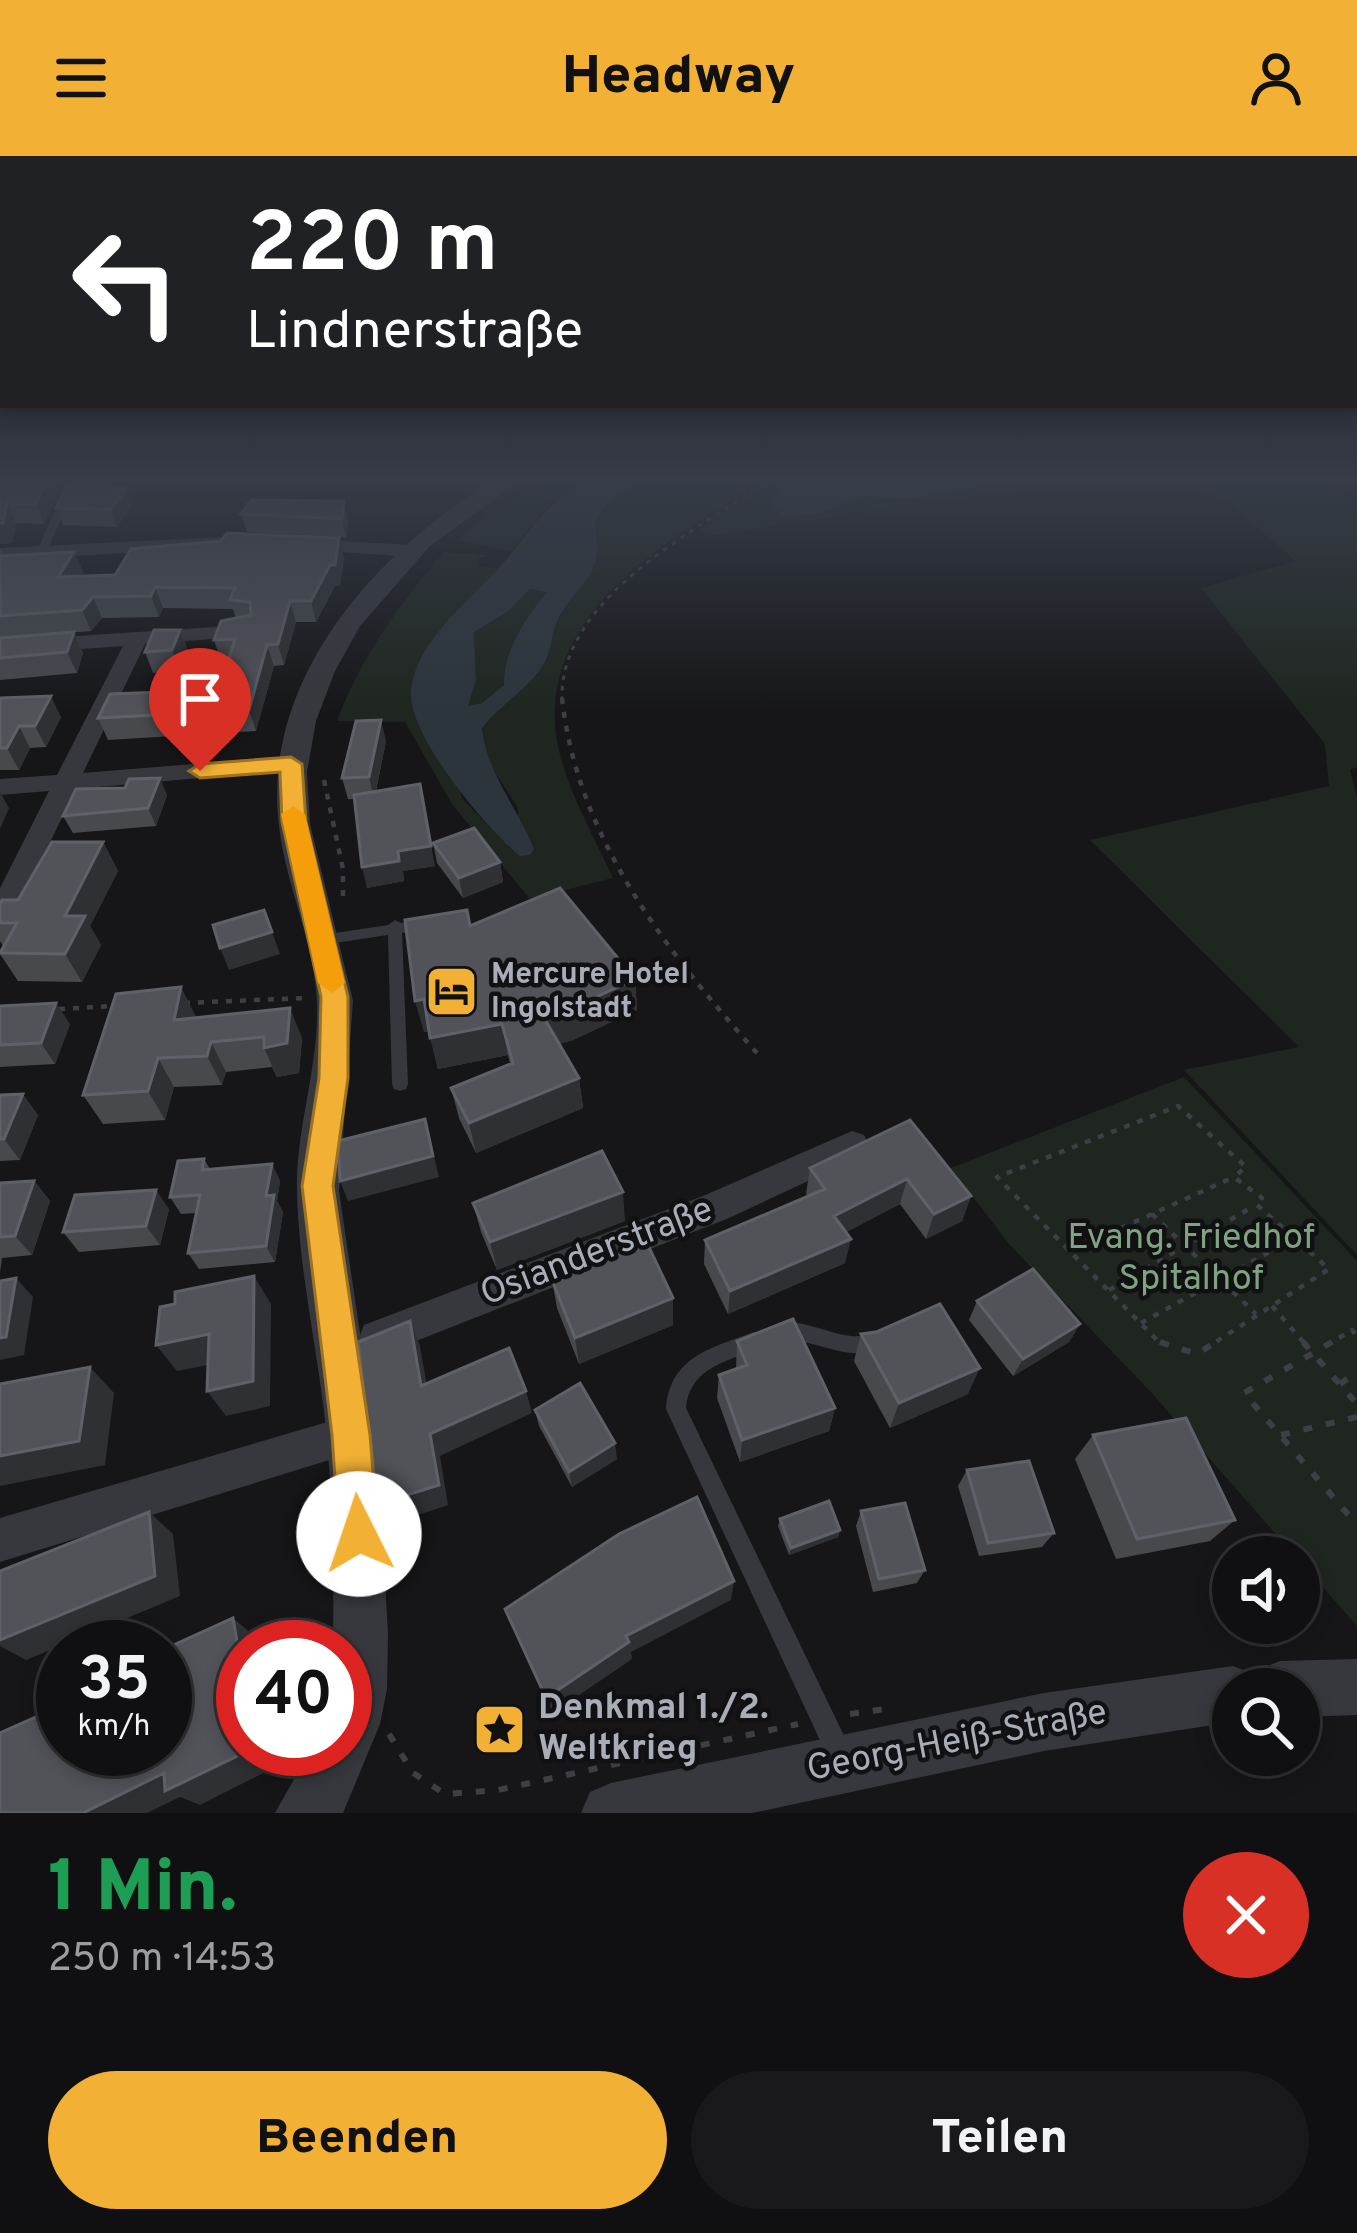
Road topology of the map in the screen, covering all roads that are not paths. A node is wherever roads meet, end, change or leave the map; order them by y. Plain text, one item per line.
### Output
1 (405, 559) edge
2 (245, 632) edge
3 (137, 639) junction
4 (0, 648) edge
5 (291, 764) junction
6 (64, 782) junction
7 (0, 787) edge
8 (0, 916) edge
9 (439, 923) edge
10 (395, 925) junction
11 (322, 940) junction
12 (400, 1084) dead end
13 (852, 1145) edge
14 (888, 1338) edge
15 (339, 1354) junction
16 (351, 1435) junction
17 (0, 1540) edge
18 (360, 1620) edge
19 (1320, 1688) edge
20 (1357, 1688) edge
21 (1212, 1697) edge
22 (833, 1741) junction
23 (611, 1813) edge

1 - 5 street
2 - 3 street
3 - 4 street
3 - 6 street
5 - 6 street
5 - 11 street
6 - 7 street
6 - 8 street
9 - 10 lane
10 - 11 lane
10 - 12 lane
11 - 15 street
13 - 15 street, Osianderstraße
14 - 22 lane
15 - 16 street
16 - 17 street
16 - 18 street
19 - 20 street
21 - 22 street, Georg-Heiß-Straße
22 - 23 street, Georg-Heiß-Straße

